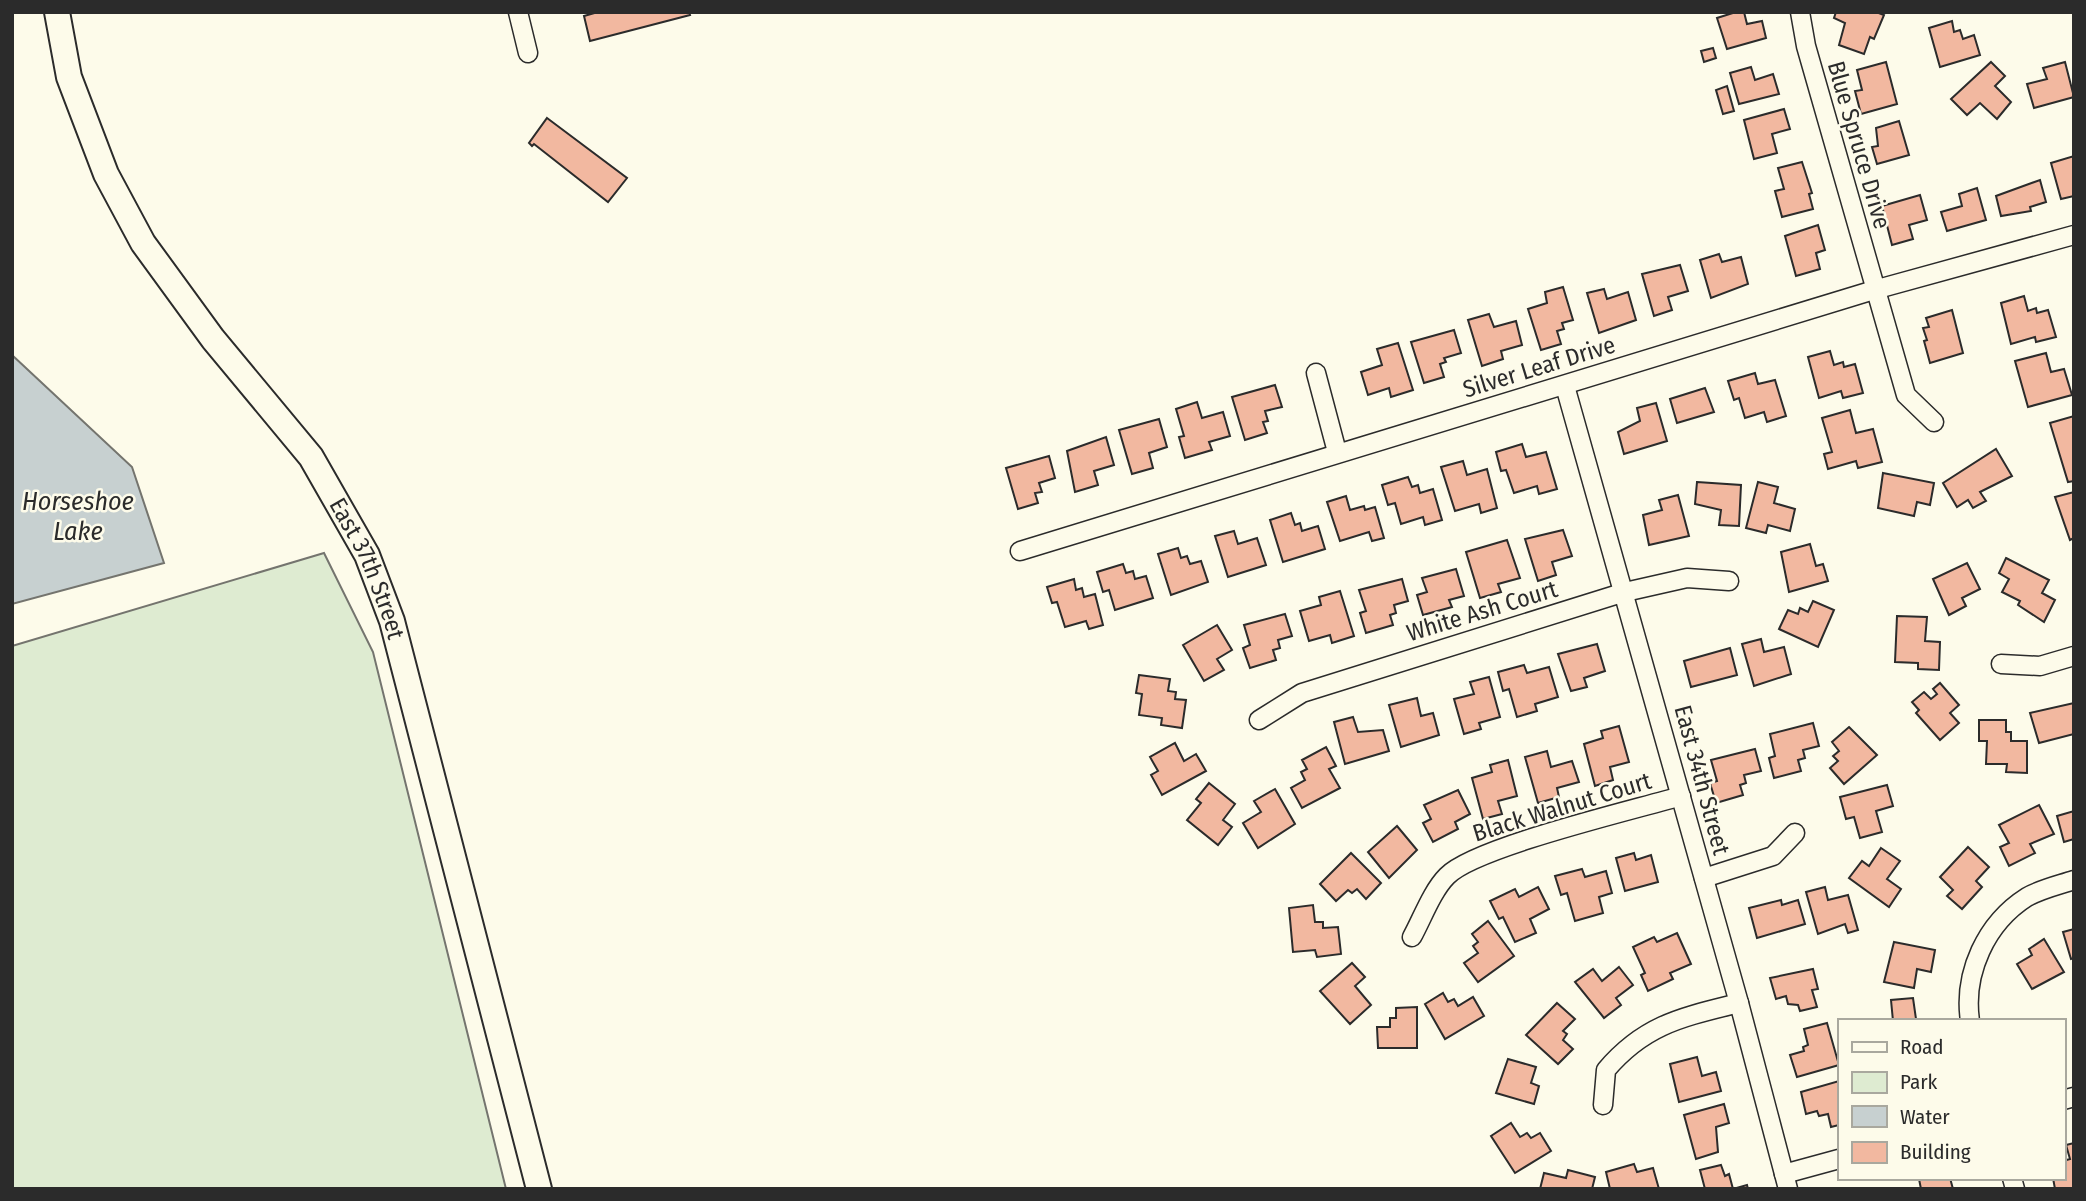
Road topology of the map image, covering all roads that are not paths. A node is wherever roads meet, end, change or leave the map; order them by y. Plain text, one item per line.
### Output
1 (57, 12) edge
2 (519, 12) edge
3 (1800, 12) edge
4 (528, 53) dead end
5 (2072, 241) edge
6 (1874, 290) junction
7 (1317, 373) dead end
8 (1565, 386) junction
9 (1934, 422) dead end
10 (1337, 452) junction
11 (1020, 551) dead end
12 (1728, 581) dead end
13 (1625, 592) junction
14 (2074, 656) edge
15 (2001, 664) dead end
16 (1259, 720) dead end
17 (1681, 796) junction
18 (1795, 833) dead end
19 (1704, 878) junction
20 (2074, 880) edge
21 (1412, 937) dead end
22 (1739, 1003) junction
23 (1970, 1019) edge
24 (1603, 1105) dead end
25 (1838, 1159) edge
26 (1786, 1181) edge
27 (539, 1189) edge

1 - 27 main road, East 37th Street
2 - 4 street
3 - 6 street, Blue Spruce Drive
5 - 6 street, Silver Leaf Drive
6 - 8 street, Silver Leaf Drive
6 - 9 street, Blue Spruce Drive
7 - 10 street
8 - 10 street, Silver Leaf Drive
8 - 13 street, East 34th Street
10 - 11 street, Silver Leaf Drive
12 - 13 street, White Ash Court
13 - 16 street, White Ash Court
13 - 17 street, East 34th Street
14 - 15 street
17 - 19 street, East 34th Street
17 - 21 street, Black Walnut Court
18 - 19 street
19 - 22 street, East 34th Street
20 - 23 street
22 - 24 street
22 - 26 street, East 34th Street
25 - 26 street

